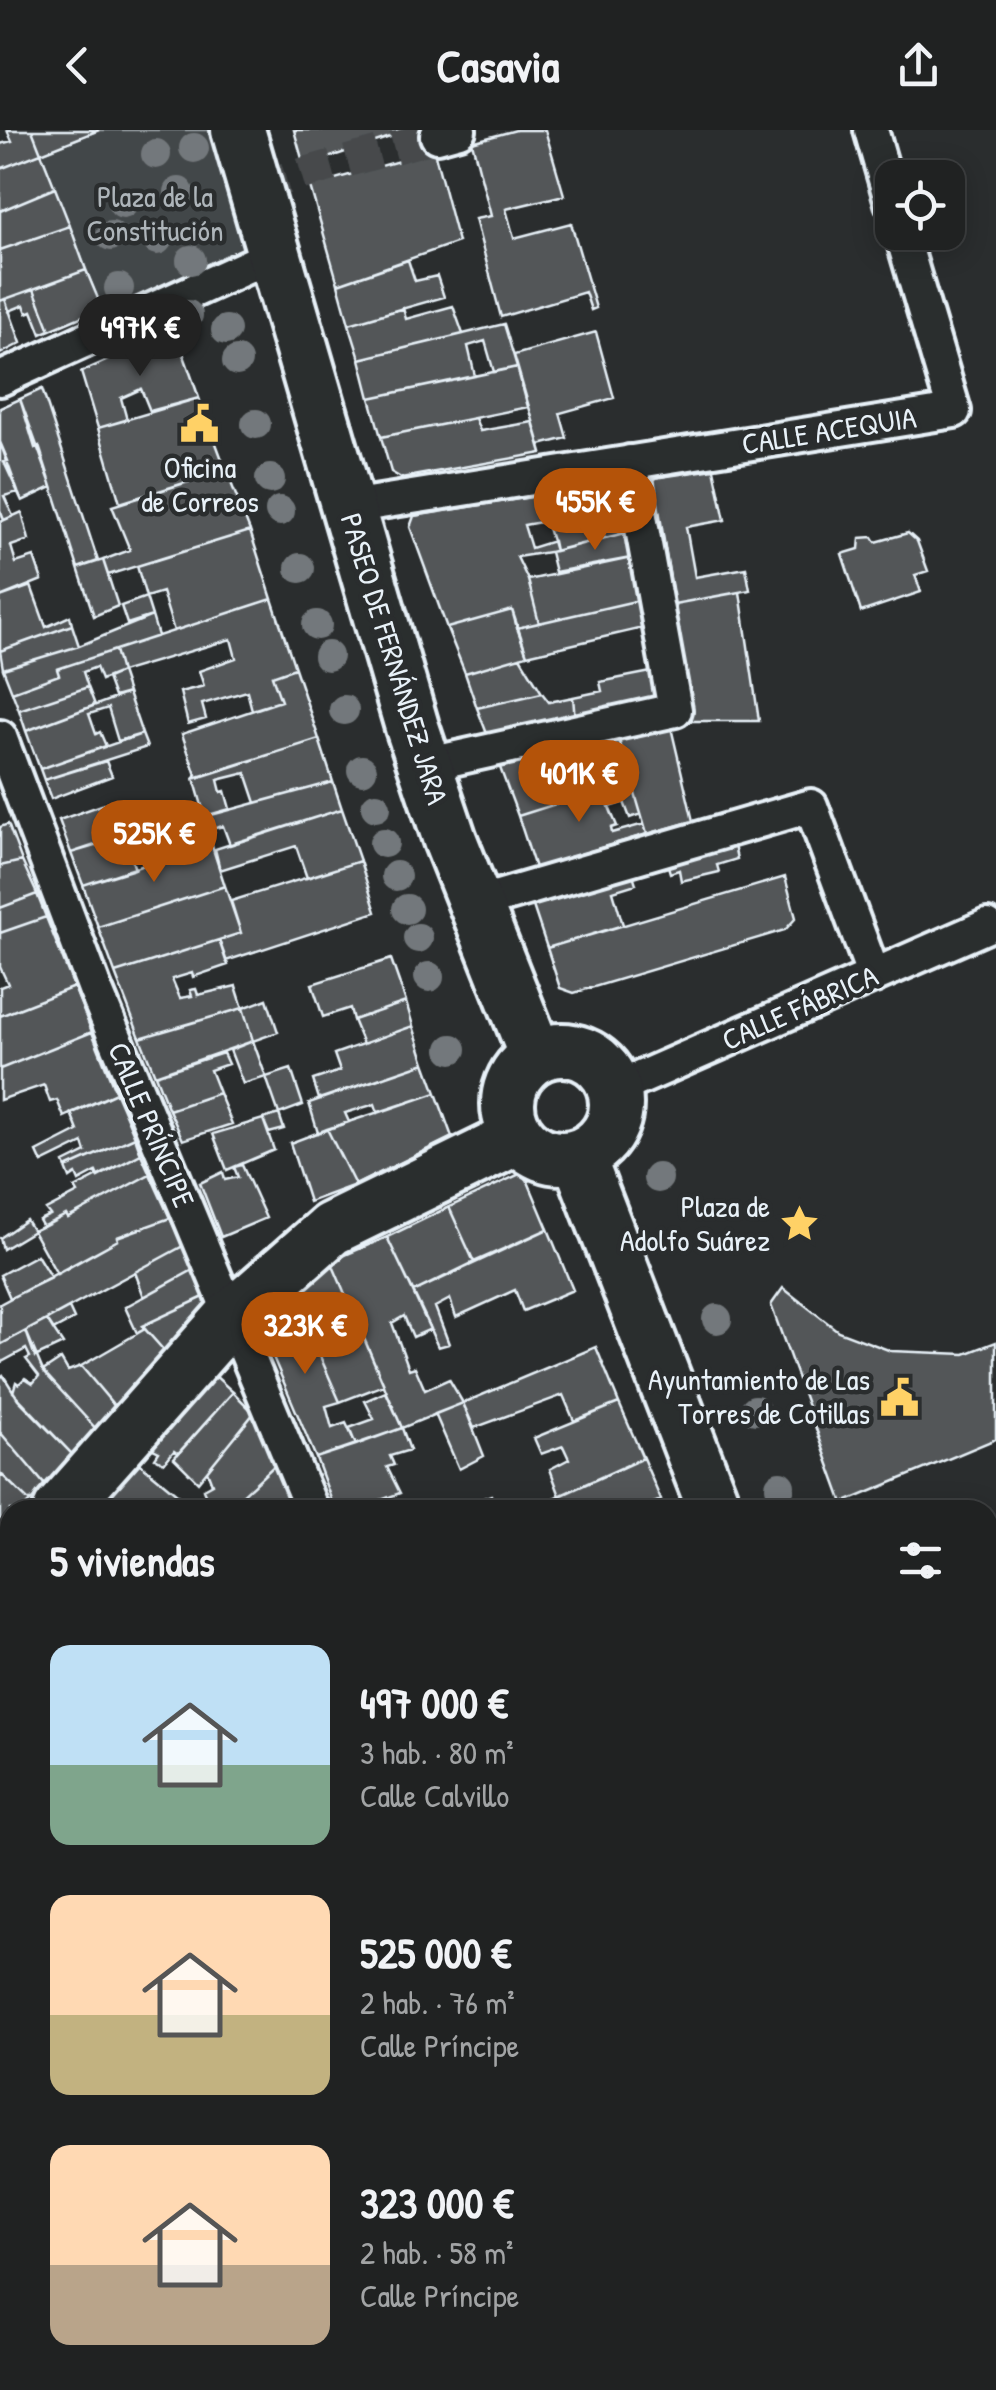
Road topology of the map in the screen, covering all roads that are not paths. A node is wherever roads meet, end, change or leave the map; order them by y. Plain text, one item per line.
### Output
1 (238, 130) edge
2 (871, 130) edge
3 (880, 160) edge
4 (907, 250) edge
5 (275, 254) junction
6 (0, 379) edge
7 (630, 462) junction
8 (348, 508) junction
9 (0, 737) edge
10 (425, 765) junction
11 (474, 904) junction
12 (988, 926) dead end
13 (874, 976) junction
14 (536, 1056) junction
15 (614, 1090) junction
16 (519, 1136) junction
17 (578, 1156) junction
18 (231, 1317) junction
19 (69, 1500) edge
20 (308, 1500) edge
21 (710, 1500) edge

1 - 5 main road, PASEO DE FERNÁNDEZ JARA
2 - 3 street
4 - 7 street, CALLE ACEQUIA
5 - 6 street
5 - 8 main road, PASEO DE FERNÁNDEZ JARA
7 - 8 street, CALLE ACEQUIA
7 - 10 street
8 - 10 main road, PASEO DE FERNÁNDEZ JARA
9 - 18 street, CALLE PRÍNCIPE
10 - 11 main road, PASEO DE FERNÁNDEZ JARA
11 - 13 street
11 - 14 main road, PASEO DE FERNÁNDEZ JARA
12 - 13 street, CALLE FÁBRICA
13 - 15 street, CALLE FÁBRICA
14 - 15 main road
14 - 16 main road
15 - 17 main road
16 - 17 main road
16 - 18 main road
17 - 21 main road
18 - 19 main road
18 - 20 street, CALLE PRÍNCIPE

